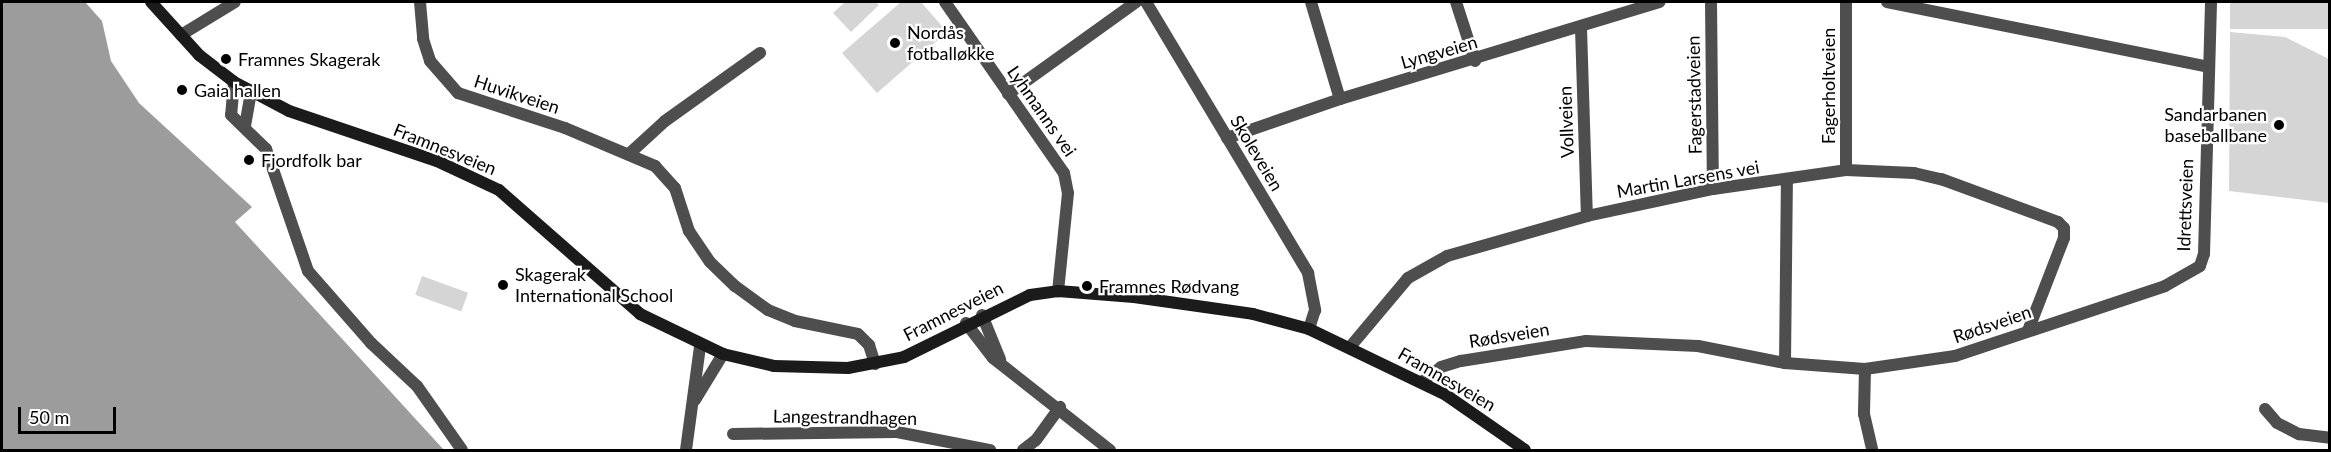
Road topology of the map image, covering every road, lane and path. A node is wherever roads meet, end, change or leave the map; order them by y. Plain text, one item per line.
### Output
1 (151, 2) edge
2 (235, 2) edge
3 (420, 2) edge
4 (945, 2) edge
5 (1136, 2) edge
6 (1146, 2) edge
7 (1311, 2) edge
8 (1456, 2) edge
9 (1660, 2) edge
10 (1711, 2) edge
11 (1846, 2) edge
12 (1887, 2) edge
13 (2211, 2) edge
14 (1581, 28) junction
15 (181, 36) junction
16 (760, 53) dead end
17 (1475, 61) junction
18 (2208, 67) junction
19 (234, 82) junction
20 (251, 92) junction
21 (1008, 94) junction
22 (1340, 99) junction
23 (244, 126) junction
24 (1227, 138) junction
25 (629, 154) junction
26 (1846, 170) junction
27 (1787, 181) junction
28 (1713, 189) junction
29 (1587, 216) junction
30 (2200, 266) joint
31 (1058, 291) junction
32 (982, 315) junction
33 (966, 323) junction
34 (1309, 329) junction
35 (2028, 331) junction
36 (700, 346) junction
37 (1350, 347) junction
38 (723, 354) junction
39 (1000, 359) junction
40 (1785, 363) junction
41 (874, 364) junction
42 (1865, 369) junction
43 (1422, 382) junction
44 (695, 400) junction
45 (1060, 407) junction
46 (2265, 409) dead end
47 (733, 434) dead end
48 (2330, 438) edge
49 (462, 450) edge
50 (686, 450) edge
51 (990, 450) edge
52 (1023, 450) edge
53 (1110, 450) edge
54 (1526, 450) edge
55 (1872, 450) edge

1 - 15 main road, Framnesveien
2 - 15 street
3 - 25 street, Huvikveien
4 - 21 street, Lyhmanns vei
5 - 21 street
6 - 24 street, Skoleveien
7 - 22 street
8 - 17 street
9 - 14 street, Lyngveien
10 - 28 street, Fagerstadveien
11 - 26 street, Fagerholtveien
12 - 18 street
13 - 18 street, Idrettsveien
14 - 17 street, Lyngveien
14 - 29 street, Vollveien
15 - 19 main road, Framnesveien
16 - 25 street
17 - 22 street, Lyngveien
18 - 30 street, Idrettsveien
19 - 20 main road, Framnesveien
19 - 23 street
20 - 23 street
20 - 36 main road, Framnesveien
21 - 31 street, Lyhmanns vei
22 - 24 street, Lyngveien
23 - 49 street
24 - 34 street, Skoleveien
25 - 41 street, Huvikveien
26 - 27 street, Martin Larsens vei
26 - 35 street, Martin Larsens vei
27 - 28 street, Martin Larsens vei
27 - 40 street
28 - 29 street, Martin Larsens vei
29 - 37 street, Martin Larsens vei
30 - 35 street, Rødsveien
31 - 32 main road, Framnesveien
31 - 34 main road, Framnesveien
32 - 33 main road, Framnesveien
32 - 39 street
33 - 39 street
33 - 41 main road, Framnesveien
34 - 37 main road, Framnesveien
35 - 42 street, Rødsveien
36 - 38 main road, Framnesveien
36 - 44 street
37 - 43 main road, Framnesveien
38 - 41 main road, Framnesveien
38 - 44 street
39 - 45 street
40 - 42 street, Rødsveien
40 - 43 street, Rødsveien
42 - 55 street
43 - 54 main road, Framnesveien
44 - 50 street
45 - 52 street
45 - 53 street
46 - 48 street
47 - 51 street, Langestrandhagen

